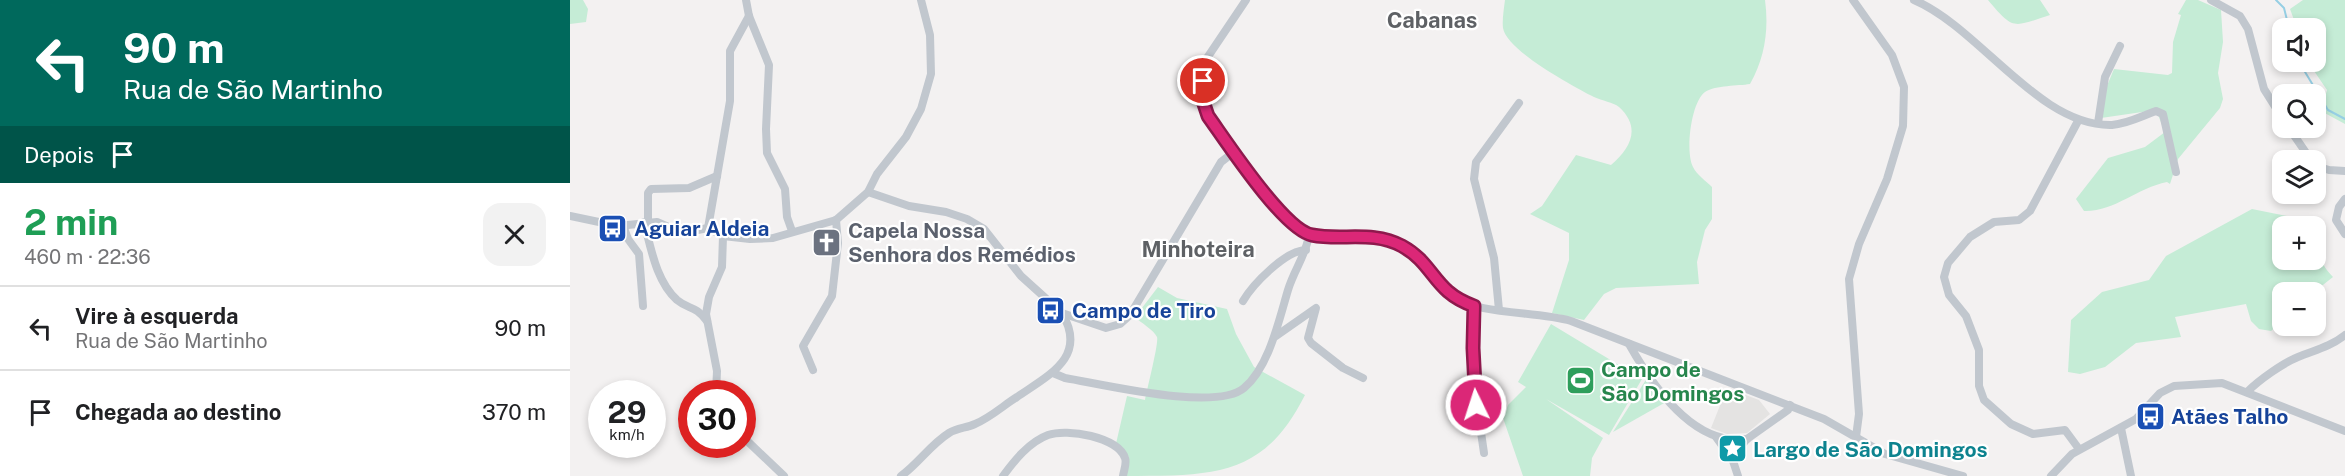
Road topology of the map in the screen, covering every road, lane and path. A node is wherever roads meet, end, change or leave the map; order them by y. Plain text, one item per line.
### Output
1 (756, 0) edge
2 (921, 0) edge
3 (1246, 0) edge
4 (1853, 0) edge
5 (1914, 0) edge
6 (2211, 0) edge
7 (746, 3) edge
8 (749, 16) junction
9 (2120, 46) dead end
10 (2272, 102) edge
11 (1519, 103) dead end
12 (2078, 121) junction
13 (2098, 123) junction
14 (1234, 152) junction
15 (2326, 169) edge
16 (2345, 171) edge
17 (2176, 172) dead end
18 (717, 176) junction
19 (868, 192) junction
20 (2345, 199) edge
21 (572, 217) edge
22 (836, 220) junction
23 (646, 222) junction
24 (623, 225) junction
25 (708, 228) junction
26 (792, 231) junction
27 (2345, 234) edge
28 (1310, 235) junction
29 (723, 236) junction
30 (1306, 250) junction
31 (1243, 301) dead end
32 (643, 306) dead end
33 (1474, 306) junction
34 (1499, 310) junction
35 (1062, 313) junction
36 (708, 323) junction
37 (2345, 335) edge
38 (1276, 336) junction
39 (1629, 344) junction
40 (813, 370) dead end
41 (1053, 373) junction
42 (1363, 378) dead end
43 (717, 380) edge
44 (2247, 392) junction
45 (1790, 405) junction
46 (2121, 428) junction
47 (2345, 431) edge
48 (1856, 437) junction
49 (756, 449) edge
50 (1732, 449) junction
51 (2079, 449) junction
52 (1484, 453) dead end
53 (2132, 475) edge
54 (784, 476) edge
55 (901, 476) edge
56 (1003, 476) edge
57 (1123, 476) edge
58 (1738, 476) edge
59 (1963, 476) edge
60 (2051, 476) edge

1 - 7 street
2 - 19 street
3 - 14 street
4 - 48 street
5 - 12 street
6 - 10 street
7 - 8 street
8 - 18 street
8 - 26 street
9 - 13 street
11 - 34 street
12 - 13 street
12 - 51 street
13 - 17 street
14 - 28 street
14 - 35 street
15 - 16 street
18 - 23 street
18 - 25 street
19 - 22 street
19 - 35 street
20 - 27 street
21 - 24 street
22 - 26 street
22 - 40 street
23 - 24 street
23 - 25 street
23 - 36 street
24 - 32 street
25 - 29 street
26 - 29 street
28 - 30 street
28 - 33 street
29 - 36 street
30 - 31 street
30 - 38 street
33 - 34 street
33 - 52 street
34 - 39 street
35 - 41 street
36 - 43 street
37 - 44 street
38 - 41 street
38 - 42 street
39 - 45 street
39 - 50 street
41 - 55 street
44 - 46 street
44 - 47 street
45 - 48 street
45 - 50 street
46 - 51 street
46 - 53 street
48 - 59 street
49 - 54 street
50 - 58 street
51 - 60 street
56 - 57 street

